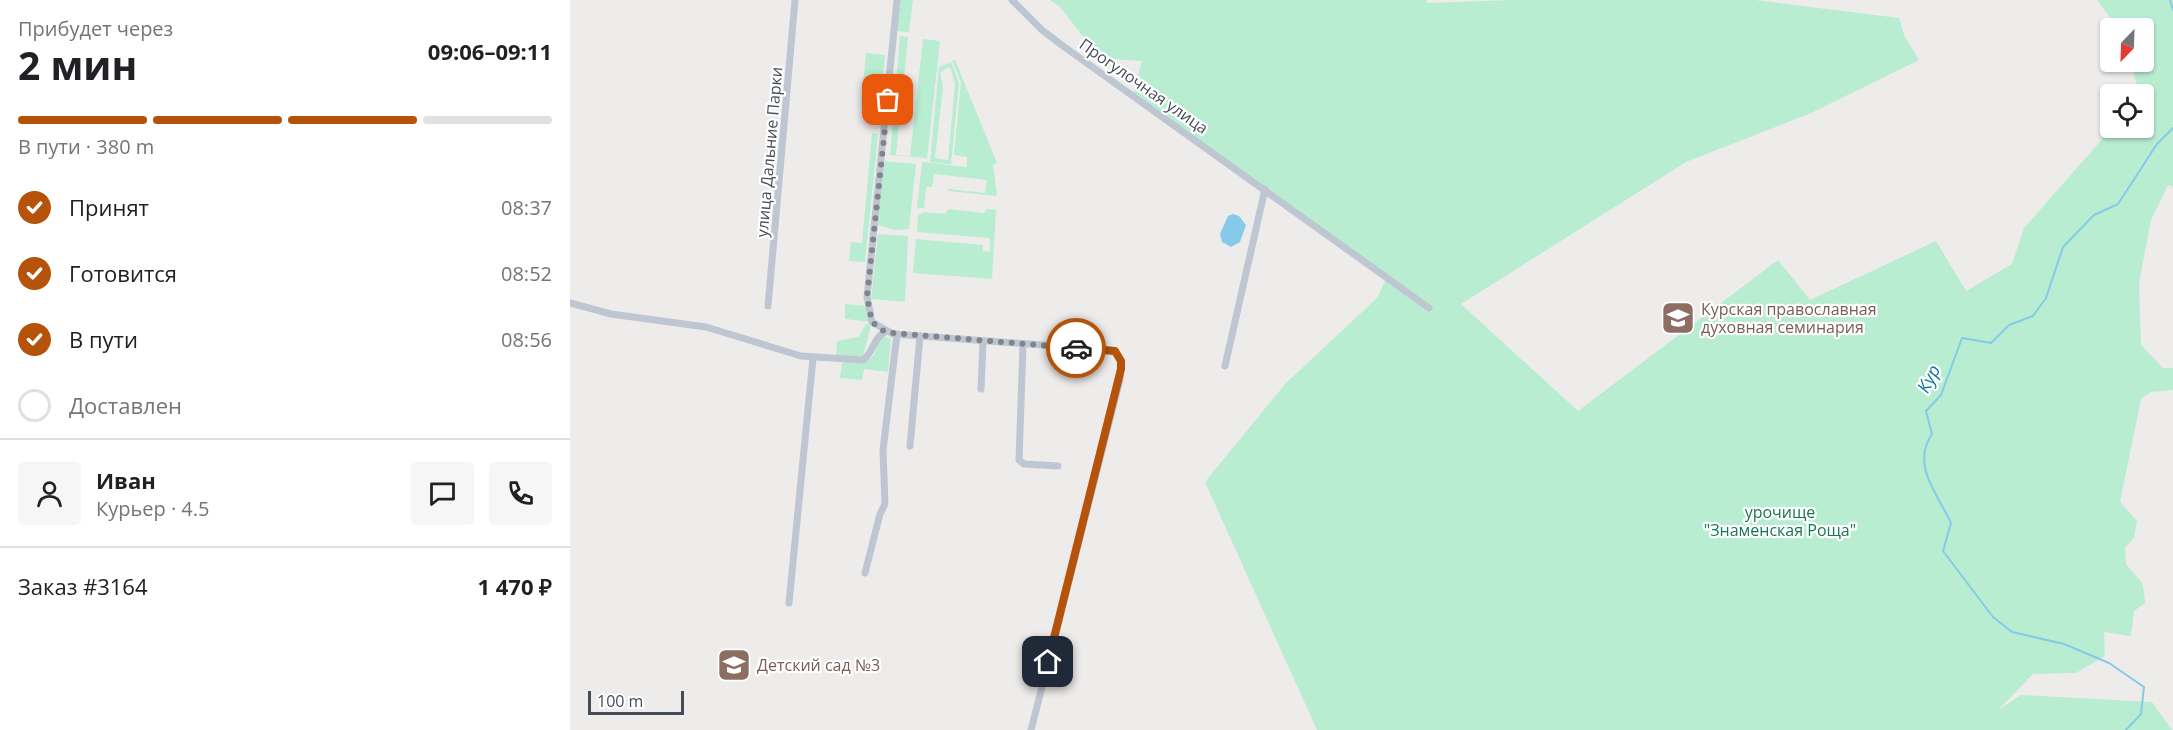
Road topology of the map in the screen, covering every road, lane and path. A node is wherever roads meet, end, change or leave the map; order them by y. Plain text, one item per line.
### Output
1 (795, 0) edge
2 (897, 0) edge
3 (1012, 0) edge
4 (1265, 189) junction
5 (570, 303) edge
6 (768, 306) dead end
7 (1429, 308) dead end
8 (885, 332) junction
9 (897, 334) junction
10 (920, 336) junction
11 (983, 342) junction
12 (1023, 345) junction
13 (813, 358) junction
14 (1225, 366) dead end
15 (981, 389) dead end
16 (910, 446) dead end
17 (1058, 466) dead end
18 (865, 573) dead end
19 (789, 603) dead end
20 (1031, 730) edge

1 - 6 street, улица Дальние Парки
2 - 8 street
3 - 4 street, Прогулочная улица
4 - 7 street, Прогулочная улица
4 - 14 street
5 - 13 street
8 - 9 street
8 - 13 street
9 - 10 street
9 - 18 street
10 - 11 street
10 - 16 street
11 - 12 street
11 - 15 street
12 - 17 street
12 - 20 street
13 - 19 street

